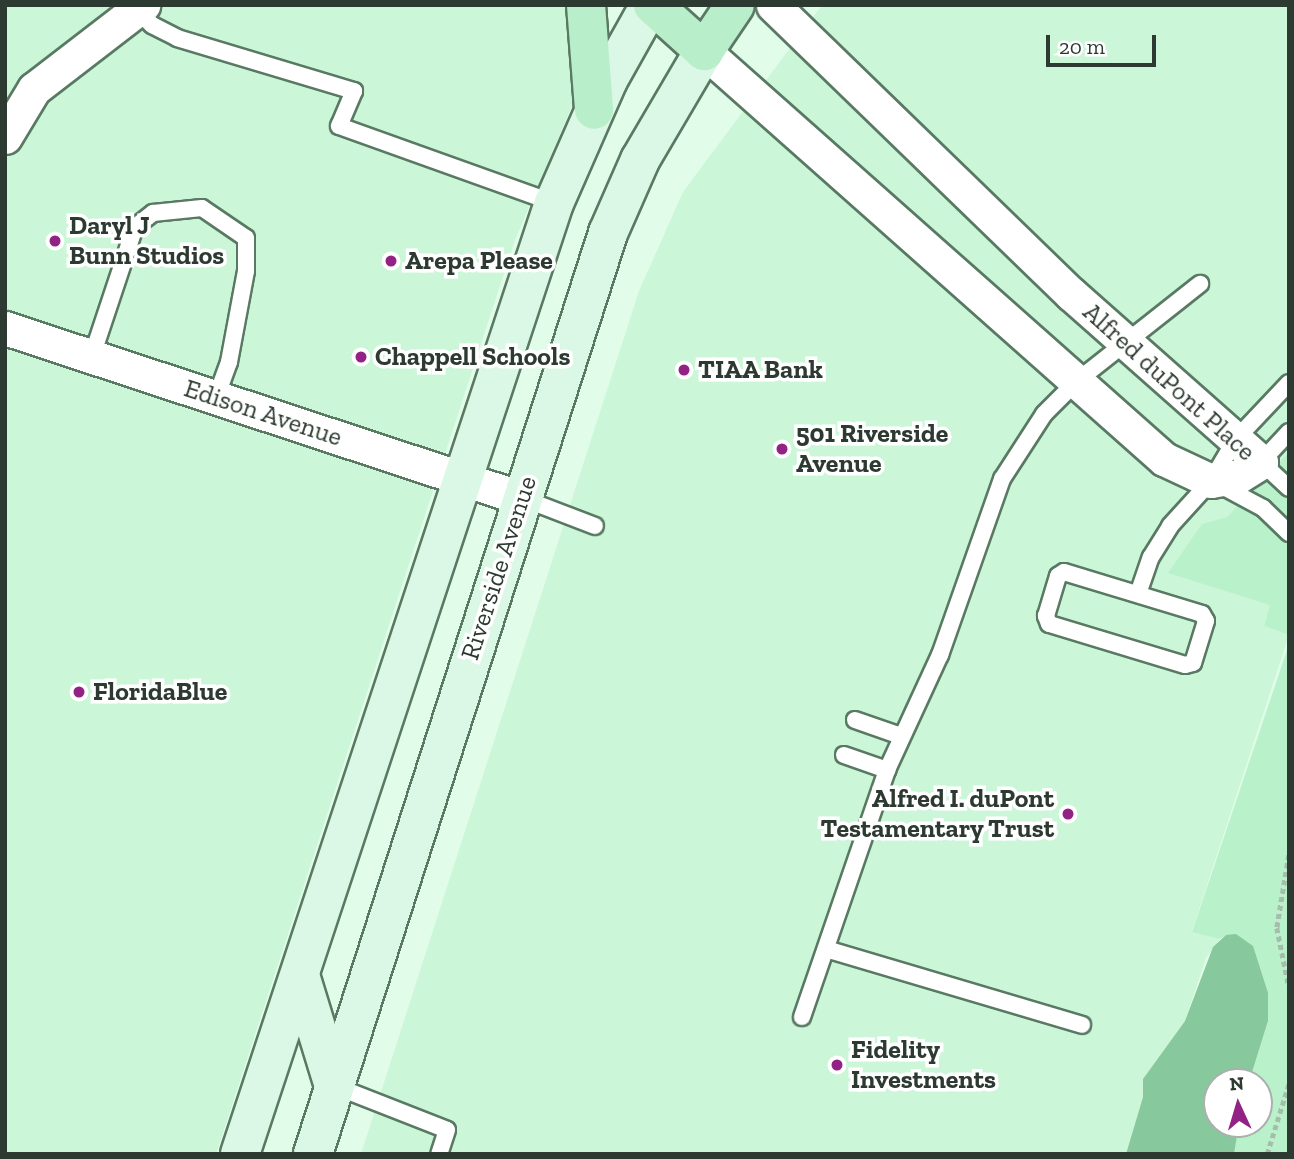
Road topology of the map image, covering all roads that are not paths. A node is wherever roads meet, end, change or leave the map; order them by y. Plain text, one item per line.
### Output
1 (586, 5) edge
2 (651, 5) edge
3 (735, 5) edge
4 (773, 5) edge
5 (140, 8) edge
6 (704, 51) junction
7 (594, 110) junction
8 (5, 137) edge
9 (554, 203) junction
10 (1200, 284) dead end
11 (5, 328) edge
12 (1124, 341) junction
13 (92, 356) junction
14 (1077, 381) junction
15 (1289, 383) edge
16 (216, 398) junction
17 (1289, 432) edge
18 (1236, 439) junction
19 (1261, 462) junction
20 (463, 478) junction
21 (1212, 481) junction
22 (1289, 488) edge
23 (521, 498) junction
24 (595, 526) dead end
25 (1289, 533) edge
26 (1138, 594) junction
27 (855, 720) dead end
28 (901, 736) junction
29 (844, 755) dead end
30 (887, 770) junction
31 (826, 948) junction
32 (300, 975) junction
33 (802, 1017) dead end
34 (1082, 1025) dead end
35 (334, 1086) junction
36 (240, 1154) edge
37 (313, 1154) edge
38 (439, 1154) edge

1 - 7 main road
2 - 6 main road
2 - 7 main road
3 - 6 main road, Riverside Avenue
4 - 12 street, Alfred duPont Place
5 - 8 street
5 - 9 lane
6 - 14 street, Alfred duPont Place
6 - 23 main road, Riverside Avenue
7 - 9 main road
9 - 20 main road
10 - 12 lane
11 - 13 street, Edison Avenue
12 - 14 lane
12 - 18 street, Alfred duPont Place
13 - 16 street, Edison Avenue
13 - 16 lane
14 - 21 street, Alfred duPont Place
14 - 28 lane
15 - 18 lane
16 - 20 street, Edison Avenue
17 - 19 lane
18 - 19 street, Alfred duPont Place
18 - 21 lane
19 - 21 street, Alfred duPont Place
19 - 22 lane
20 - 23 street, Edison Avenue
20 - 32 main road
21 - 25 lane
21 - 26 lane
23 - 24 lane
23 - 35 main road, Riverside Avenue
26 - 26 lane
27 - 28 lane
28 - 30 lane
29 - 30 lane
30 - 31 lane
31 - 33 lane
31 - 34 lane
32 - 35 main road
32 - 36 main road
35 - 37 main road, Riverside Avenue
35 - 38 lane

